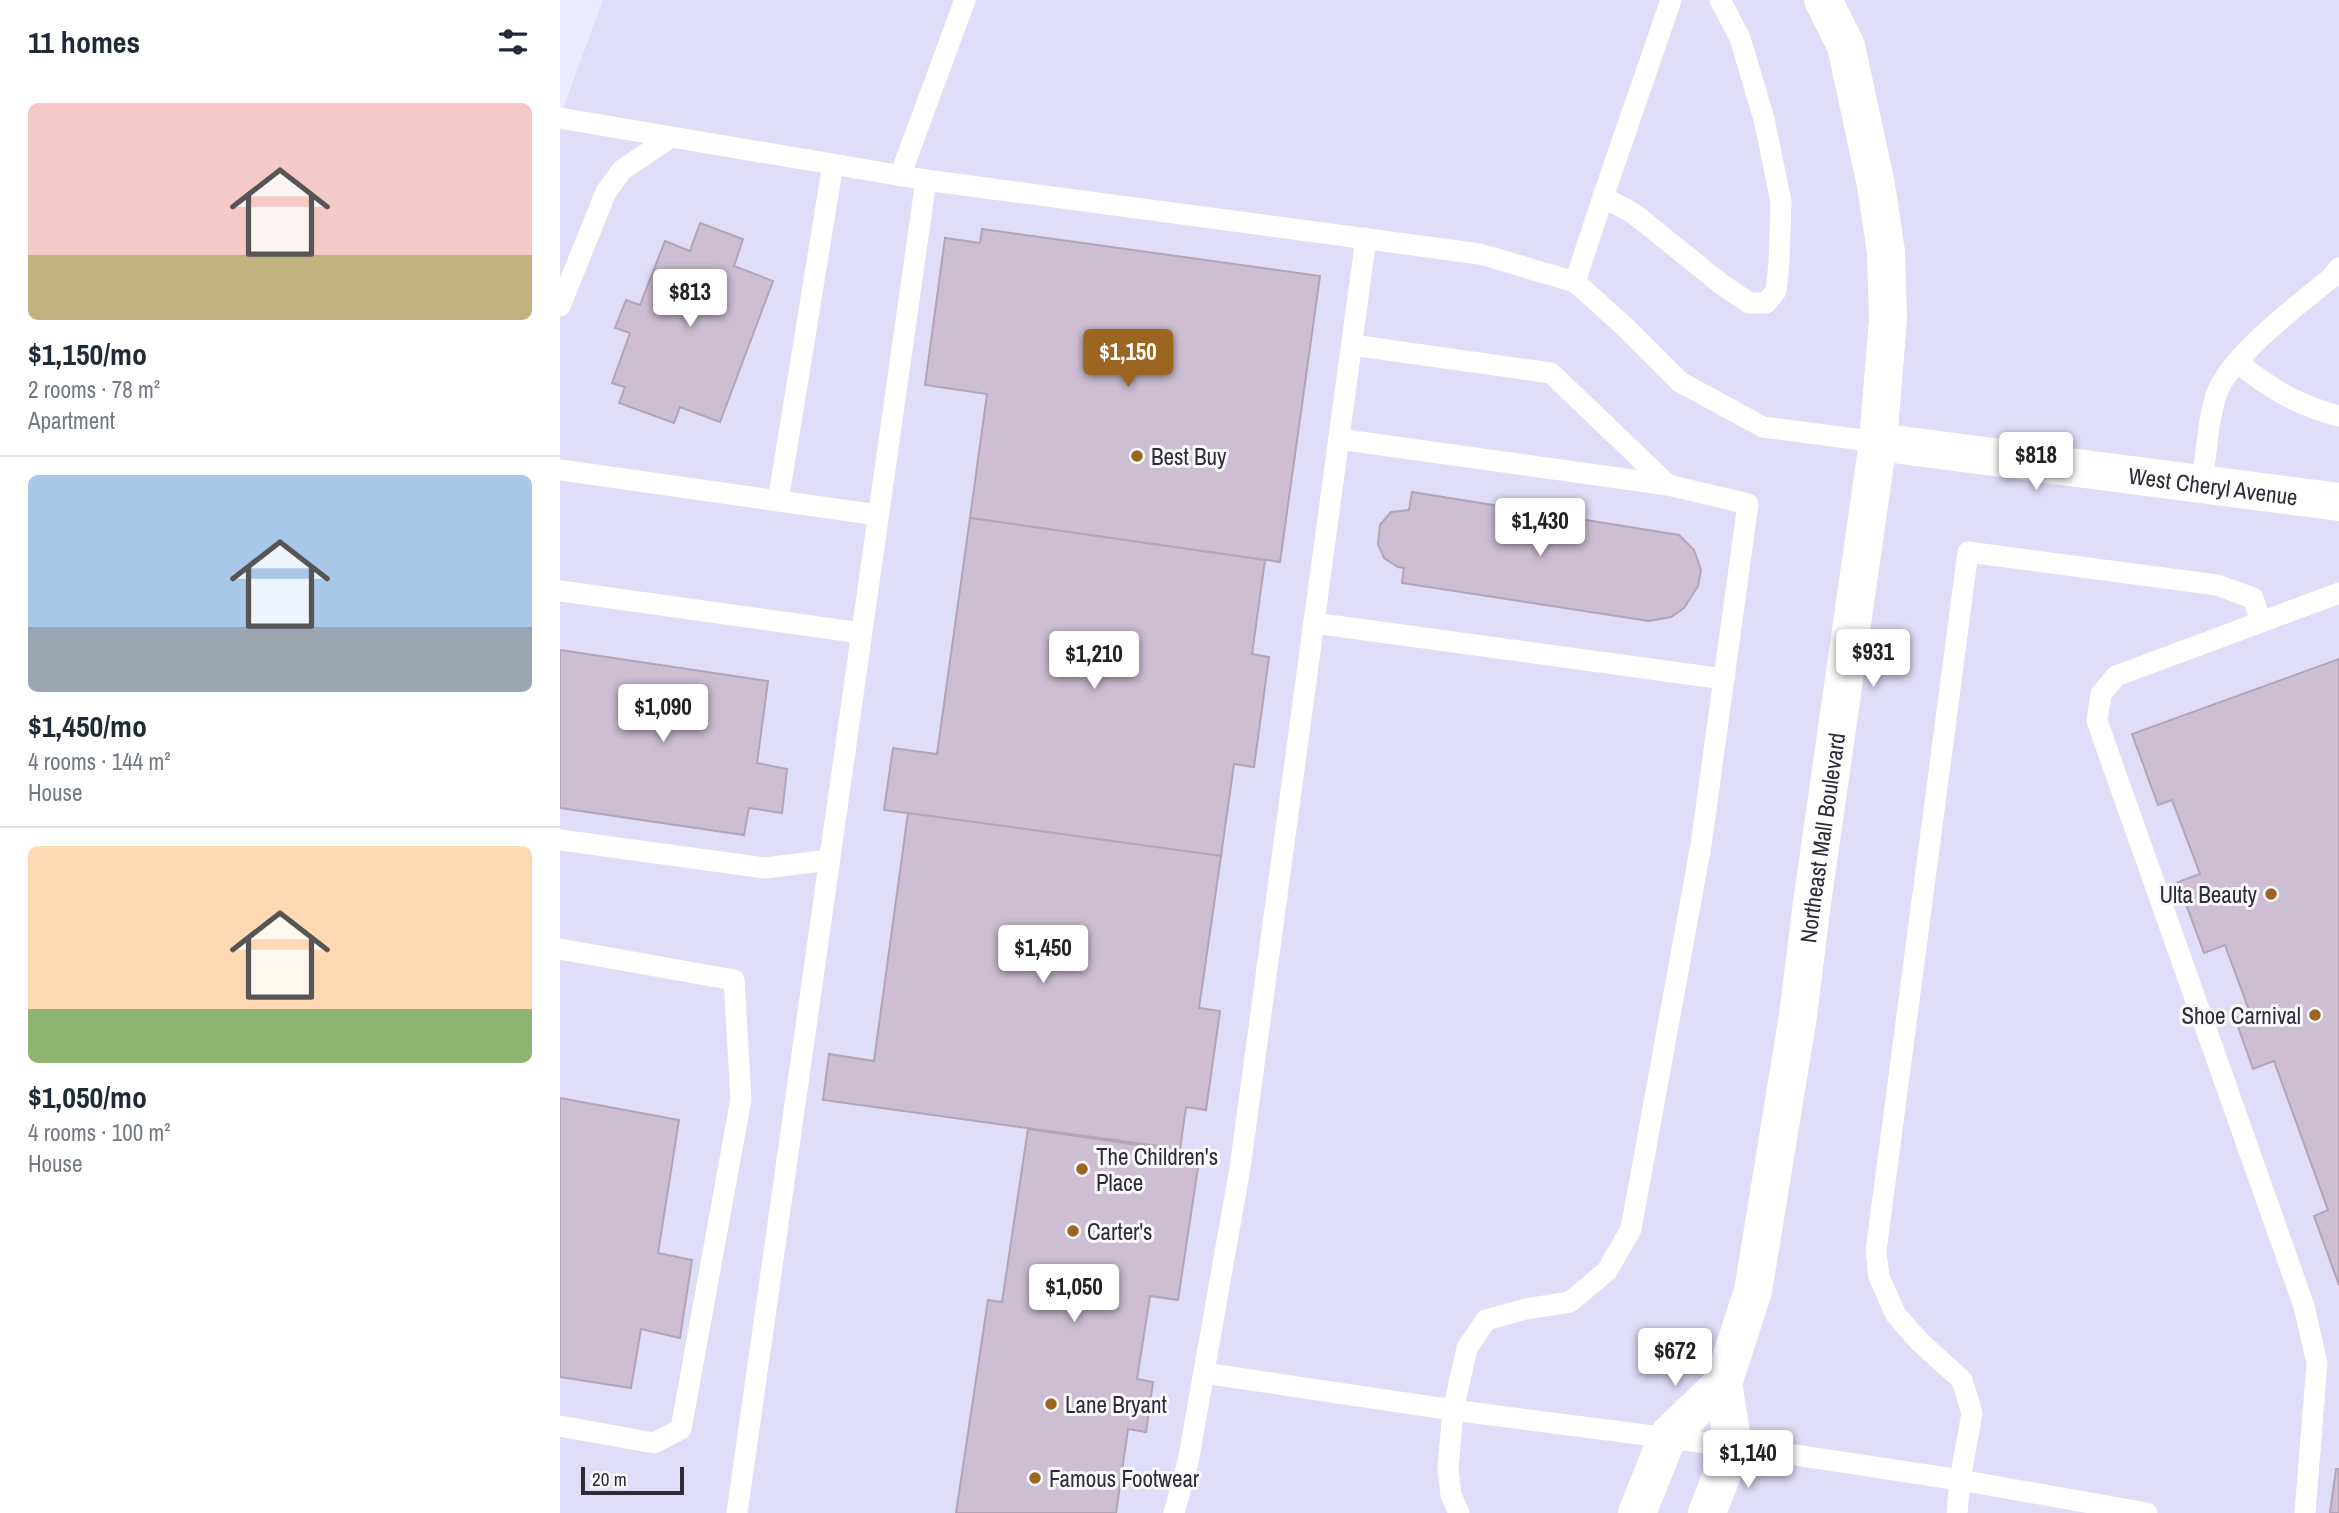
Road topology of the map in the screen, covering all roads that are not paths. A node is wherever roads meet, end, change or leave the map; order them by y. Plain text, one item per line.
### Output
1 (965, 0) edge
2 (1671, 0) edge
3 (1720, 0) edge
4 (1823, 0) edge
5 (560, 118) edge
6 (671, 137) junction
7 (833, 164) junction
8 (900, 176) junction
9 (926, 180) junction
10 (1604, 197) junction
11 (1366, 238) junction
12 (2339, 268) edge
13 (1575, 282) junction
14 (560, 306) edge
15 (1352, 345) junction
16 (2237, 362) junction
17 (2339, 416) edge
18 (1339, 439) junction
19 (1878, 442) junction
20 (560, 470) edge
21 (1668, 485) junction
22 (2202, 485) junction
23 (778, 501) junction
24 (2339, 502) edge
25 (878, 515) junction
26 (560, 592) edge
27 (2339, 593) edge
28 (2261, 622) junction
29 (1314, 623) junction
30 (862, 633) junction
31 (1724, 679) junction
32 (560, 839) edge
33 (829, 860) junction
34 (560, 949) edge
35 (1204, 1373) junction
36 (1723, 1383) junction
37 (1453, 1410) junction
38 (560, 1426) edge
39 (1668, 1436) junction
40 (1733, 1446) junction
41 (1960, 1480) junction
42 (737, 1513) edge
43 (1174, 1513) edge
44 (1459, 1513) edge
45 (1637, 1513) edge
46 (1707, 1513) edge
47 (1957, 1513) edge
48 (2147, 1513) edge
49 (2305, 1513) edge

1 - 8 lane
2 - 10 lane
3 - 10 lane
4 - 19 street, Northeast Mall Boulevard
5 - 6 lane
6 - 7 lane
6 - 14 lane
7 - 8 lane
7 - 23 lane
8 - 9 lane
9 - 11 lane
9 - 25 lane
10 - 13 lane
11 - 13 lane
11 - 15 lane
12 - 16 lane
13 - 19 lane
15 - 18 lane
15 - 21 lane
16 - 17 lane
16 - 22 lane
18 - 21 lane
18 - 29 lane
19 - 22 street, West Cheryl Avenue
19 - 36 street, Northeast Mall Boulevard
20 - 23 lane
21 - 31 lane
22 - 24 street, West Cheryl Avenue
23 - 25 lane
25 - 30 lane
26 - 30 lane
27 - 28 lane
28 - 41 lane
28 - 49 lane
29 - 31 lane
29 - 35 lane
30 - 33 lane
31 - 37 lane
32 - 33 lane
33 - 42 lane
34 - 38 lane
35 - 37 lane
35 - 43 lane
36 - 39 street, Northeast Mall Boulevard
36 - 40 street, Northeast Mall Boulevard
37 - 39 lane
37 - 44 lane
39 - 40 lane
39 - 45 street, Northeast Mall Boulevard
40 - 41 lane
40 - 46 street
41 - 47 lane
41 - 48 lane

